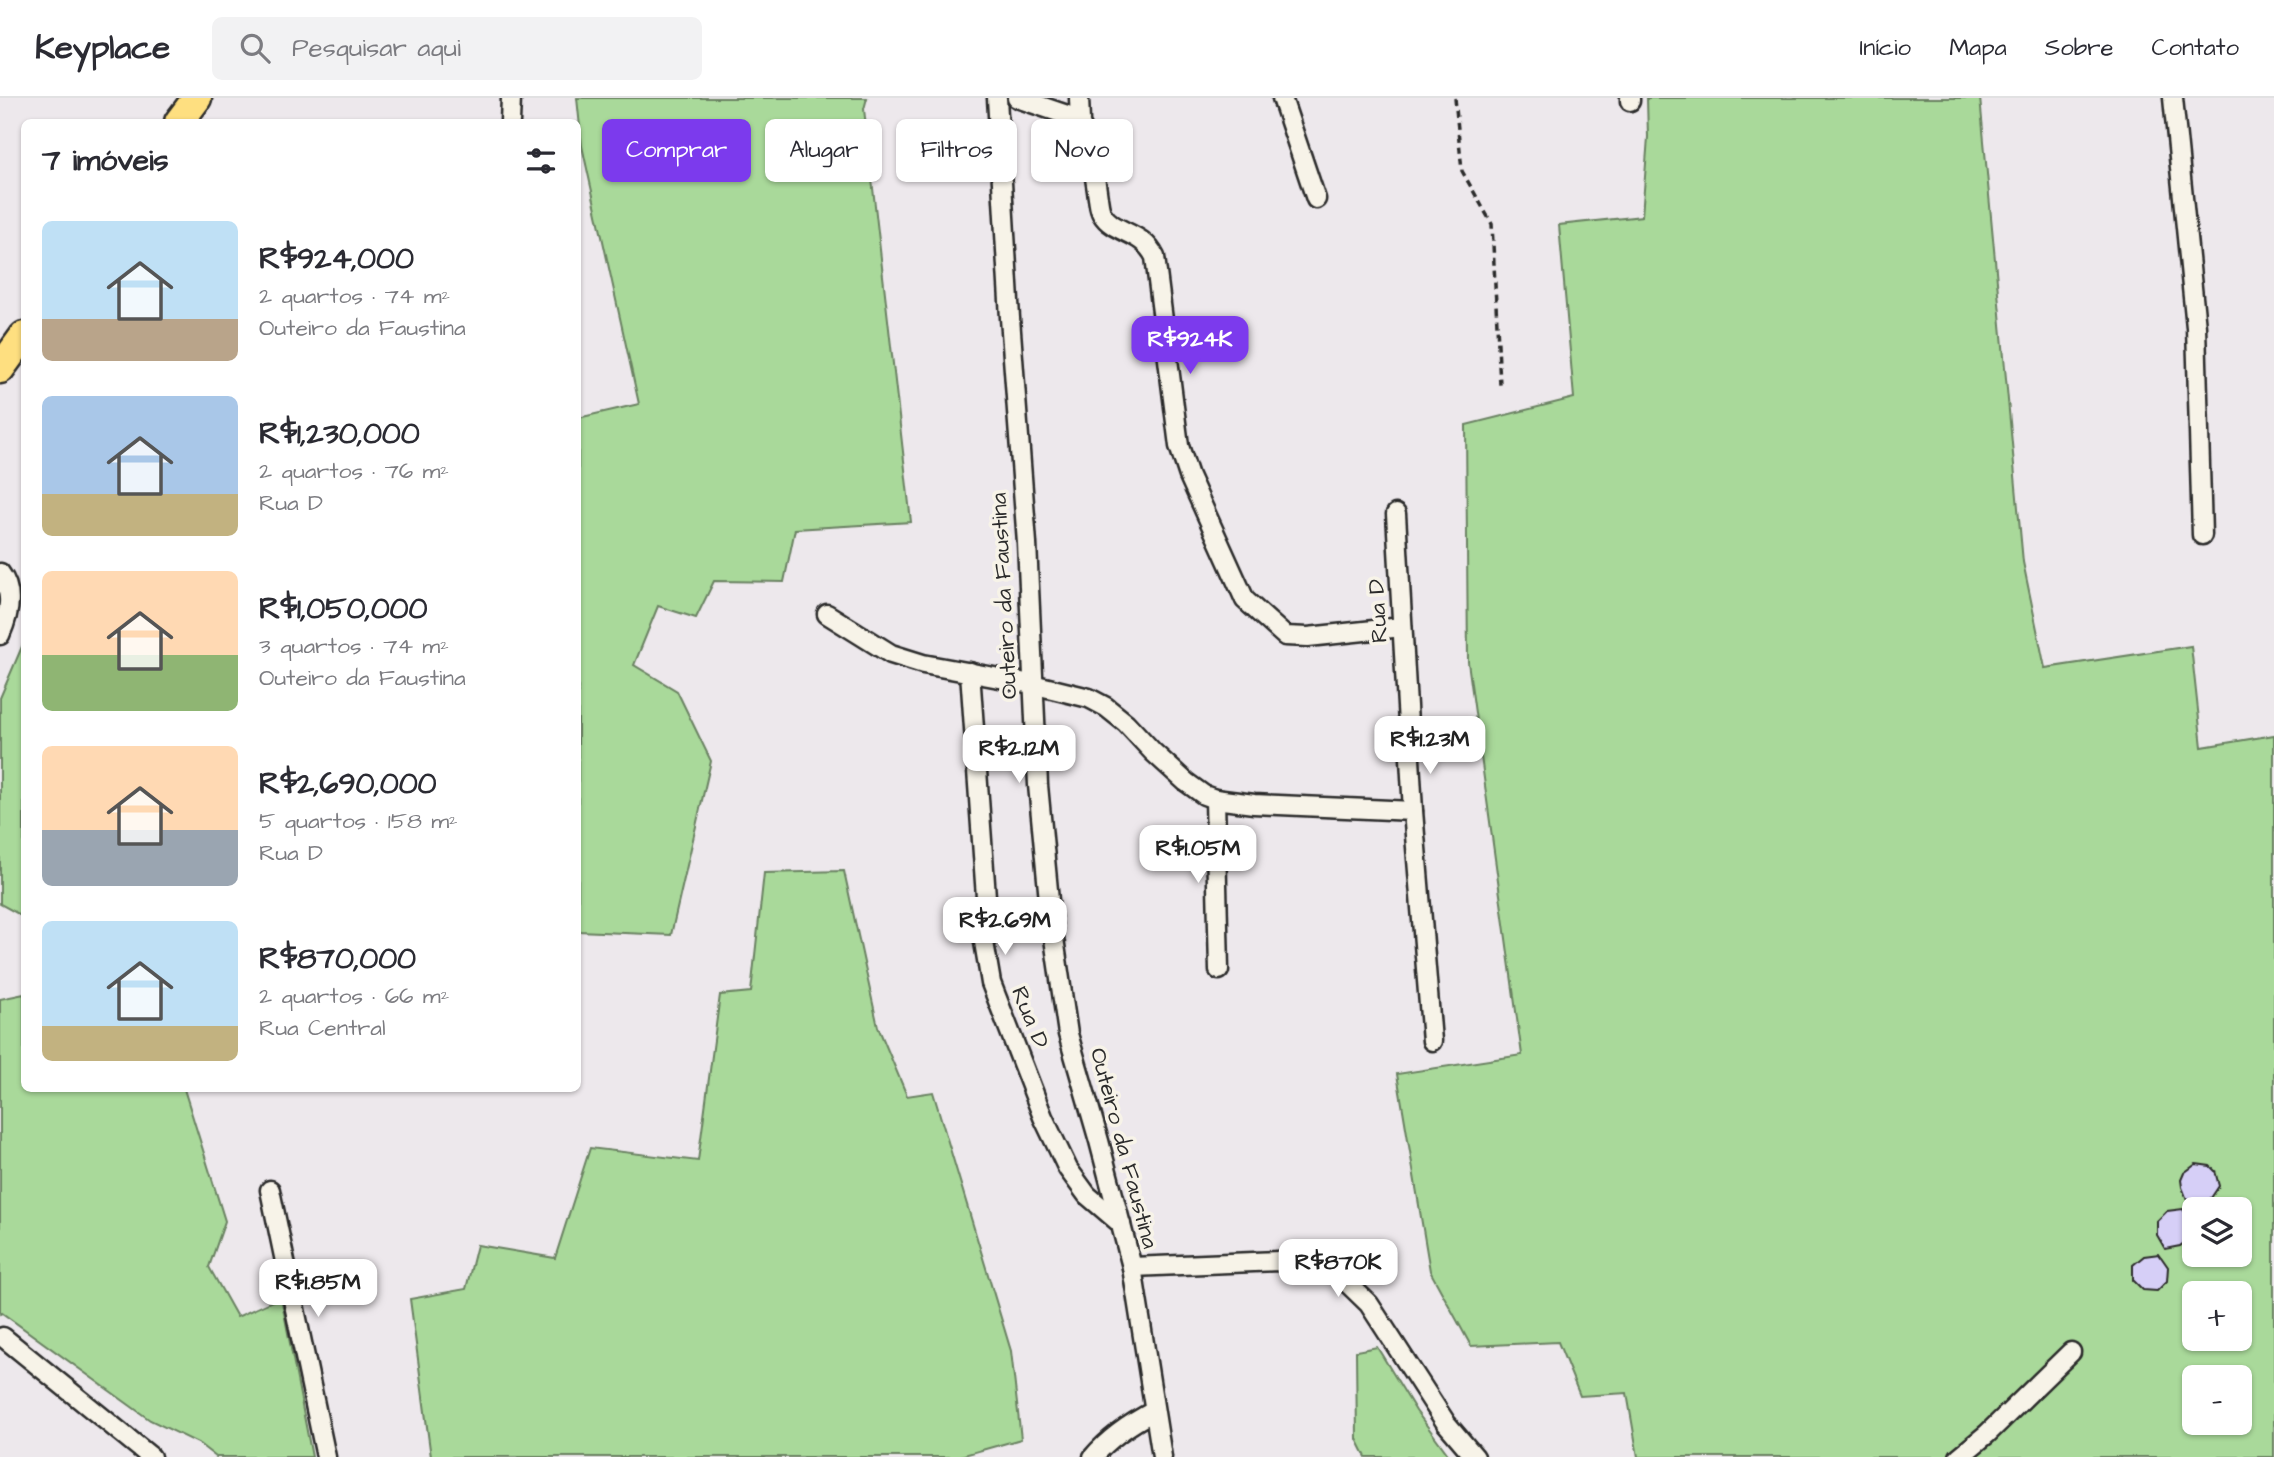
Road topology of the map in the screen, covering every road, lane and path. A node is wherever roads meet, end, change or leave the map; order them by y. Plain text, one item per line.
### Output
1 (197, 98) edge
2 (511, 98) edge
3 (997, 98) edge
4 (1017, 98) edge
5 (1079, 98) edge
6 (1282, 98) edge
7 (1455, 98) edge
8 (2174, 98) edge
9 (182, 119) edge
10 (510, 119) edge
11 (1076, 119) edge
12 (1080, 119) edge
13 (1095, 182) edge
14 (1316, 198) dead end
15 (21, 339) edge
16 (0, 369) edge
17 (1500, 385) dead end
18 (1396, 514) dead end
19 (2202, 535) dead end
20 (0, 573) edge
21 (827, 614) dead end
22 (1402, 627) junction
23 (0, 635) edge
24 (970, 672) junction
25 (1032, 684) junction
26 (1215, 799) junction
27 (1413, 811) junction
28 (1219, 970) dead end
29 (1432, 1041) dead end
30 (270, 1190) dead end
31 (1121, 1224) junction
32 (1132, 1267) junction
33 (3, 1337) dead end
34 (2071, 1352) dead end
35 (1154, 1411) junction
36 (151, 1457) edge
37 (326, 1457) edge
38 (1093, 1457) edge
39 (1163, 1457) edge
40 (1475, 1457) edge
41 (1959, 1457) edge

1 - 9 main road
2 - 10 street
3 - 25 street, Outeiro da Faustina
4 - 11 street
5 - 12 street
6 - 14 street
7 - 17 path
8 - 19 street
13 - 22 street
15 - 16 main road
18 - 22 street, Rua D
20 - 23 street
21 - 24 street
22 - 27 street, Rua D
24 - 25 street
24 - 31 street, Rua D
25 - 26 street
25 - 31 street, Outeiro da Faustina
26 - 27 street
26 - 28 street
27 - 29 street, Rua D
30 - 37 street
31 - 32 street, Outeiro da Faustina
32 - 35 street, Outeiro da Faustina
32 - 40 street
33 - 36 street
34 - 41 street
35 - 38 street
35 - 39 street, Outeiro da Faustina

